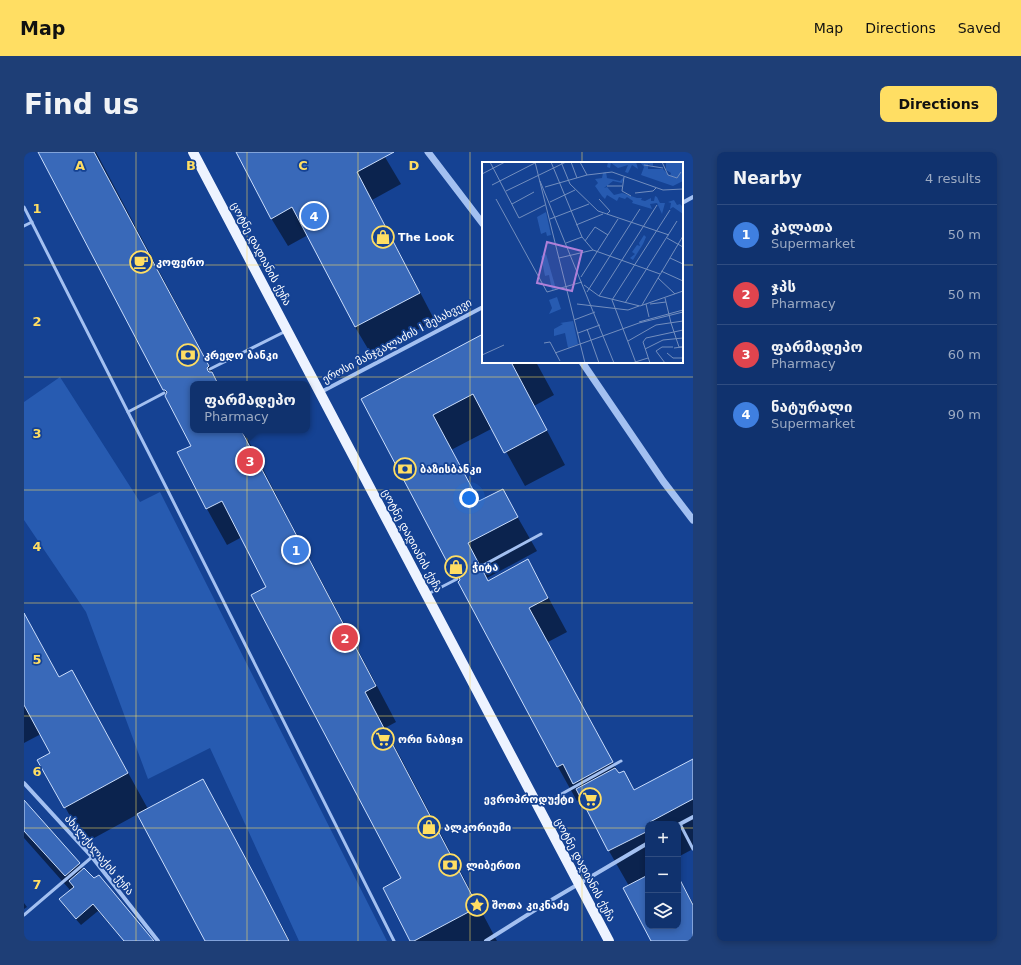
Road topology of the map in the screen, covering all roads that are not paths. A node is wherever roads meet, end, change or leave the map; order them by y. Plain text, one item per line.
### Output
1 (193, 152) edge
2 (428, 152) edge
3 (693, 197) edge
4 (683, 202) edge
5 (24, 207) edge
6 (32, 222) junction
7 (482, 223) edge
8 (24, 226) edge
9 (482, 308) edge
10 (288, 330) junction
11 (583, 363) edge
12 (210, 369) dead end
13 (320, 392) junction
14 (164, 393) dead end
15 (128, 412) junction
16 (693, 520) edge
17 (541, 534) dead end
18 (480, 567) dead end
19 (456, 579) dead end
20 (427, 595) junction
21 (621, 761) dead end
22 (24, 783) edge
23 (539, 807) junction
24 (693, 817) edge
25 (681, 824) edge
26 (681, 828) edge
27 (645, 845) edge
28 (693, 849) edge
29 (92, 857) junction
30 (579, 884) junction
31 (24, 915) edge
32 (158, 941) edge
33 (394, 941) edge
34 (486, 941) edge
35 (609, 941) edge

1 - 10 main road, ცოტნე დადიანის ქუჩა
2 - 7 street
3 - 4 street
5 - 6 lane
6 - 8 lane
6 - 15 lane
9 - 13 street, ეროსი მანჯგალაძის I შესახვევი
10 - 12 lane
10 - 13 main road, ცოტნე დადიანის ქუჩა
11 - 16 street
13 - 20 main road, ცოტნე დადიანის ქუჩა
14 - 15 lane
15 - 33 lane
17 - 18 lane
19 - 20 lane
20 - 23 main road, ცოტნე დადიანის ქუჩა
21 - 23 lane
22 - 29 street, ახალქალაქის ქუჩა
23 - 30 main road, ცოტნე დადიანის ქუჩა
24 - 25 street
26 - 28 lane
27 - 30 street
29 - 31 lane
29 - 32 street, ახალქალაქის ქუჩა
30 - 34 street
30 - 35 main road, ცოტნე დადიანის ქუჩა

